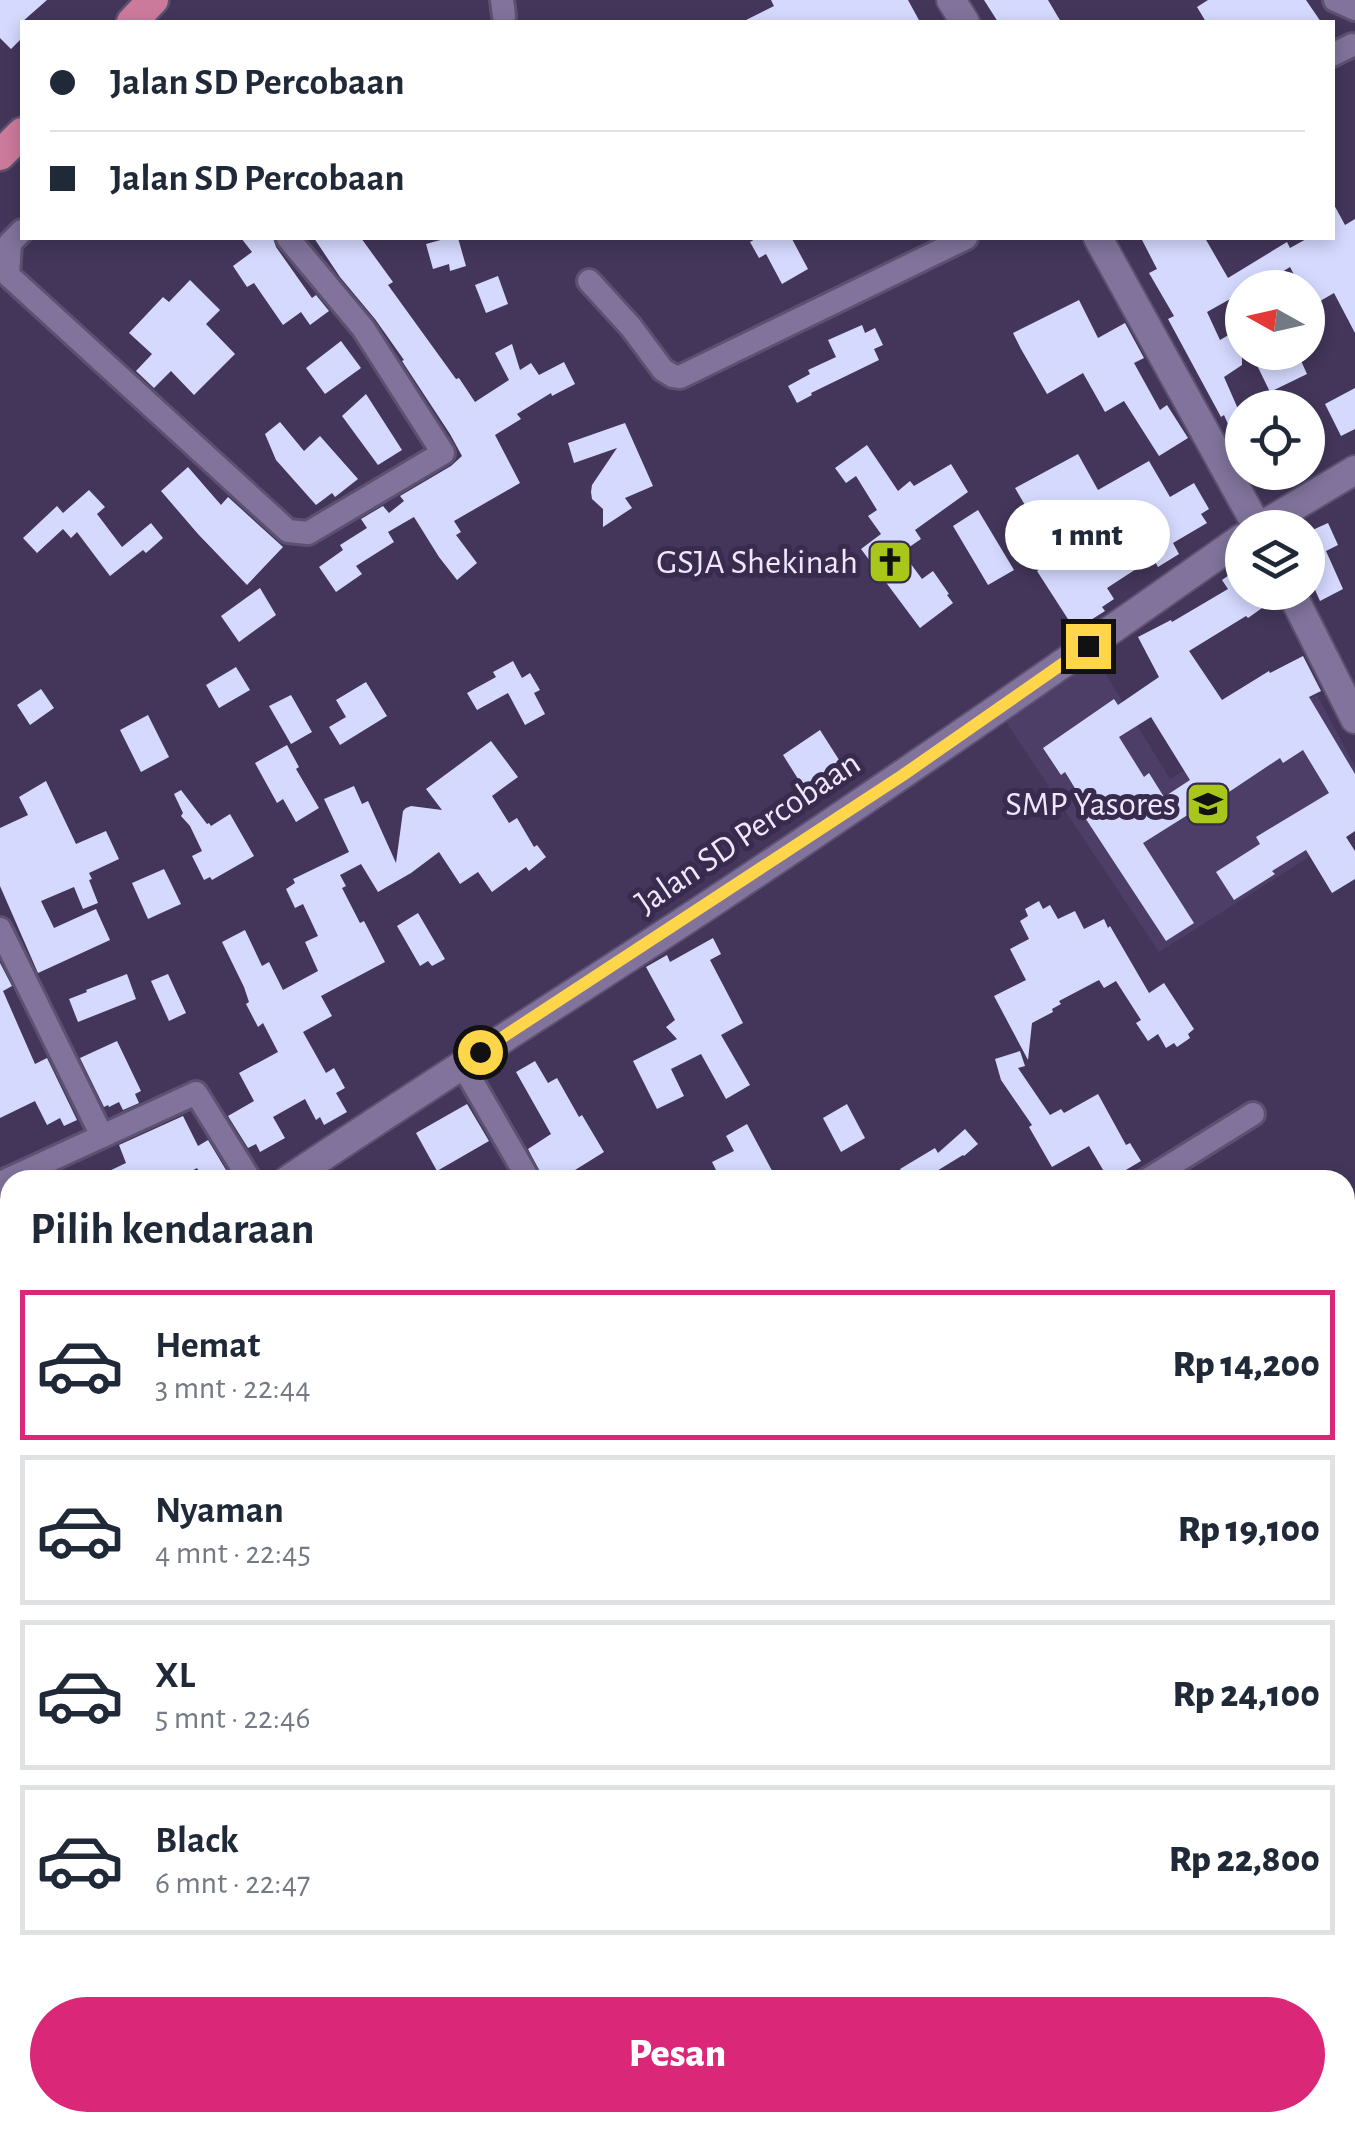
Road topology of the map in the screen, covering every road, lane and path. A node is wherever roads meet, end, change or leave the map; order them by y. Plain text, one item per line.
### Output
1 (153, 0) edge
2 (1336, 0) edge
3 (1355, 9) edge
4 (134, 20) edge
5 (20, 135) edge
6 (0, 155) edge
7 (20, 233) edge
8 (290, 240) edge
9 (962, 240) edge
10 (1099, 240) edge
11 (589, 281) dead end
12 (1355, 470) edge
13 (1249, 510) edge
14 (1287, 510) edge
15 (1225, 550) edge
16 (1300, 610) edge
17 (1355, 719) edge
18 (0, 929) edge
19 (462, 1064) junction
20 (1252, 1114) dead end
21 (102, 1136) junction
22 (28, 1170) edge
23 (244, 1170) edge
24 (303, 1170) edge
25 (523, 1170) edge
26 (1163, 1170) edge

1 - 4 highway
2 - 3 street
5 - 6 highway
7 - 8 street
9 - 11 street
10 - 13 street
12 - 14 street
15 - 19 street, Jalan SD Percobaan
16 - 17 street
18 - 21 street
19 - 24 street, Jalan SD Percobaan
19 - 25 street
20 - 26 street
21 - 22 street
21 - 23 street

